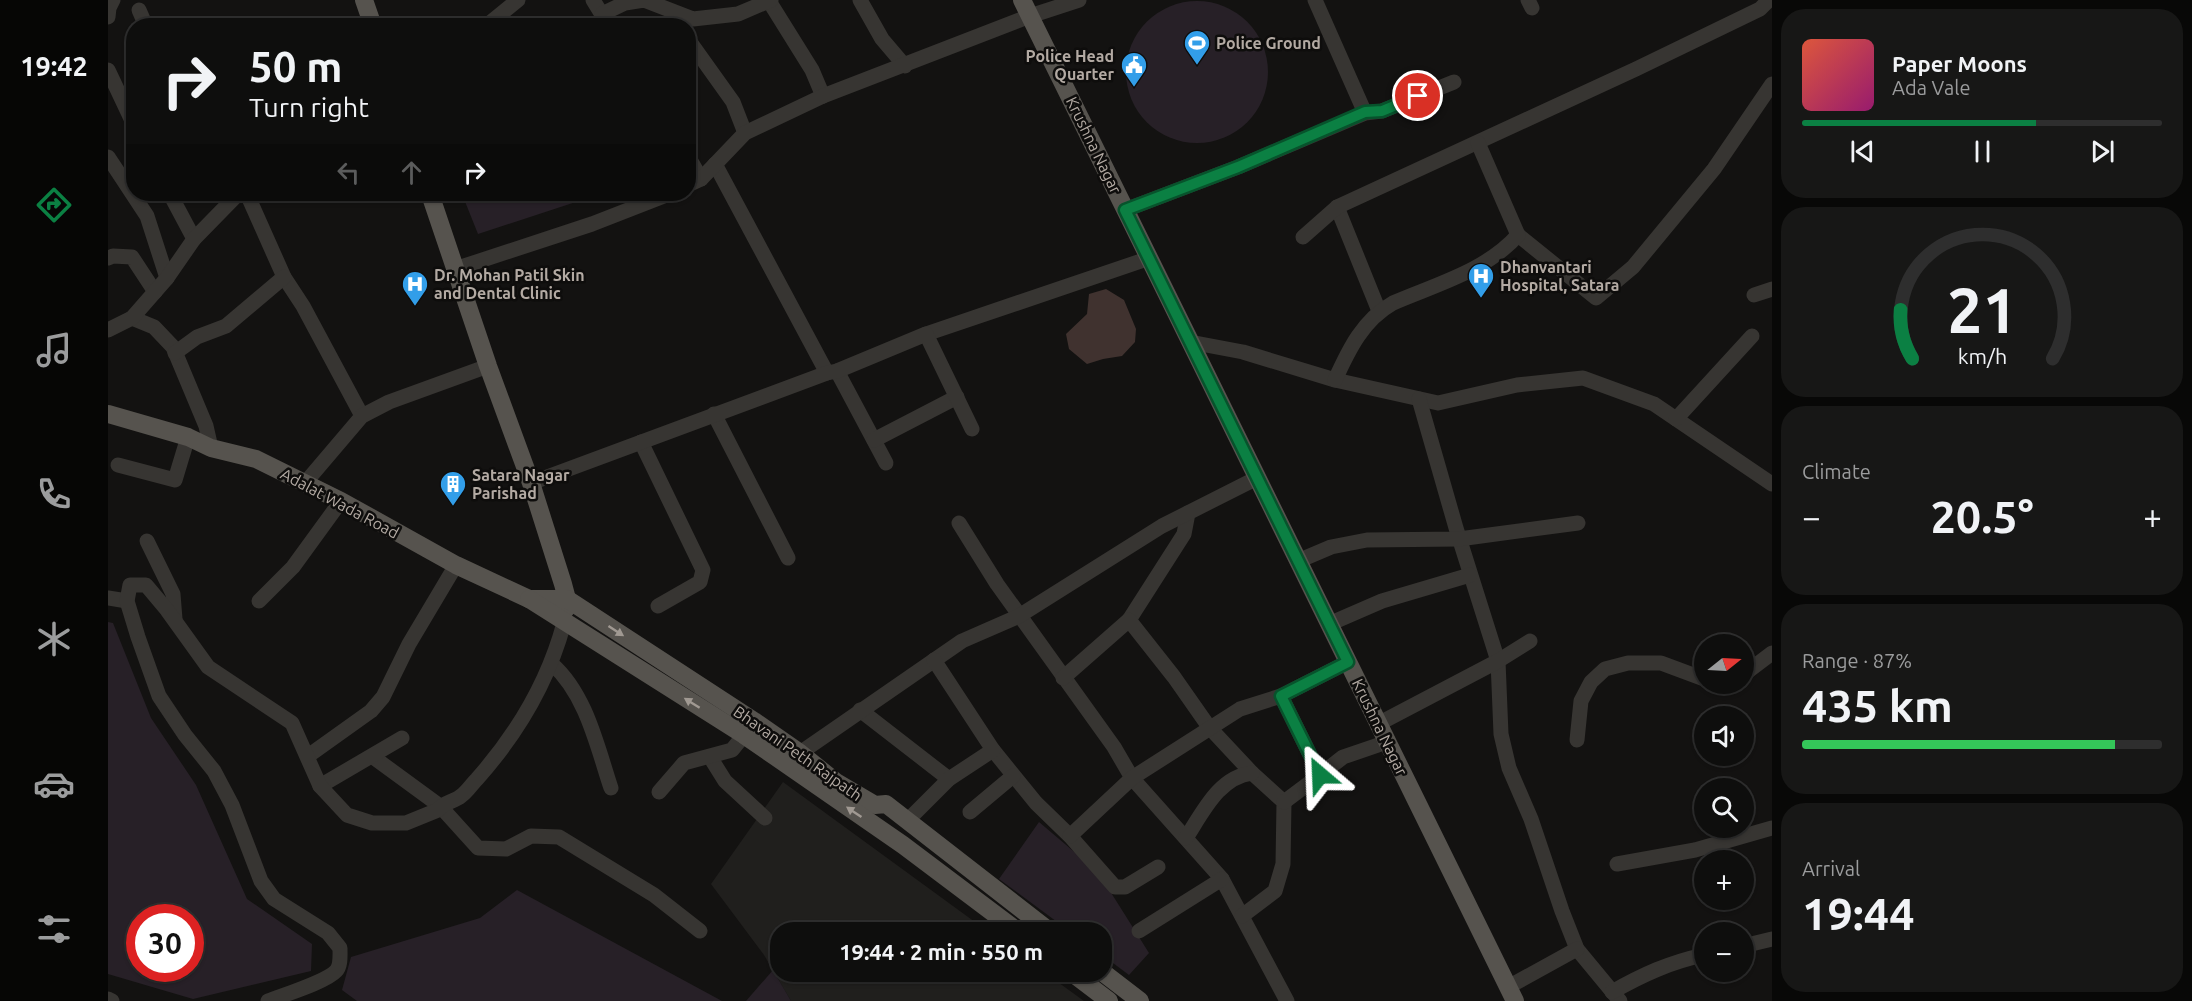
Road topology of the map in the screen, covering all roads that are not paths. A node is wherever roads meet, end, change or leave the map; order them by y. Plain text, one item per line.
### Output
1 (113, 0) edge
2 (518, 0) edge
3 (593, 0) edge
4 (644, 0) edge
5 (860, 0) edge
6 (1079, 0) edge
7 (1315, 0) edge
8 (1769, 0) edge
9 (367, 1) edge
10 (770, 1) edge
11 (1026, 5) edge
12 (139, 10) dead end
13 (669, 11) junction
14 (108, 17) edge
15 (142, 18) edge
16 (371, 18) edge
17 (496, 18) edge
18 (605, 18) edge
19 (608, 18) edge
20 (674, 18) edge
21 (688, 18) edge
22 (696, 20) edge
23 (696, 50) edge
24 (905, 66) junction
25 (108, 70) edge
26 (1454, 82) dead end
27 (1772, 84) edge
28 (823, 96) junction
29 (126, 108) edge
30 (1365, 112) junction
31 (745, 133) junction
32 (1478, 143) junction
33 (109, 162) edge
34 (715, 164) junction
35 (126, 175) edge
36 (696, 180) edge
37 (140, 201) edge
38 (174, 201) edge
39 (231, 201) edge
40 (242, 201) edge
41 (432, 201) edge
42 (651, 201) edge
43 (1337, 207) junction
44 (1125, 210) junction
45 (1518, 235) junction
46 (1303, 237) dead end
47 (194, 239) junction
48 (108, 258) edge
49 (1150, 258) junction
50 (455, 269) junction
51 (284, 277) junction
52 (167, 278) junction
53 (1772, 289) edge
54 (155, 292) junction
55 (1754, 295) dead end
56 (1379, 311) junction
57 (132, 318) junction
58 (108, 330) edge
59 (926, 334) junction
60 (1752, 336) dead end
61 (1190, 342) junction
62 (176, 353) junction
63 (488, 366) junction
64 (832, 372) junction
65 (1335, 380) junction
66 (957, 397) junction
67 (1419, 399) junction
68 (108, 414) edge
69 (714, 414) junction
70 (362, 416) junction
71 (1676, 419) junction
72 (972, 429) dead end
73 (188, 437) junction
74 (874, 440) junction
75 (641, 442) junction
76 (212, 448) junction
77 (886, 462) dead end
78 (118, 465) dead end
79 (1257, 478) junction
80 (305, 483) junction
81 (531, 483) junction
82 (1772, 484) edge
83 (341, 501) junction
84 (1188, 513) junction
85 (959, 523) dead end
86 (1578, 523) dead end
87 (1459, 539) junction
88 (147, 542) dead end
89 (788, 558) dead end
90 (1298, 561) junction
91 (456, 565) junction
92 (1470, 575) junction
93 (108, 598) edge
94 (567, 599) junction
95 (529, 600) junction
96 (127, 601) junction
97 (259, 601) dead end
98 (658, 606) dead end
99 (1018, 616) junction
100 (1129, 620) junction
101 (175, 621) junction
102 (564, 623) junction
103 (1329, 624) junction
104 (1530, 641) dead end
105 (1772, 652) edge
106 (934, 660) junction
107 (1498, 661) junction
108 (1348, 662) junction
109 (552, 664) junction
110 (1754, 666) edge
111 (1694, 675) edge
112 (1063, 678) junction
113 (1281, 696) junction
114 (860, 710) junction
115 (1378, 724) junction
116 (1209, 727) junction
117 (744, 735) junction
118 (402, 738) dead end
119 (1576, 740) dead end
120 (1387, 742) junction
121 (993, 750) junction
122 (800, 753) junction
123 (308, 756) junction
124 (373, 757) junction
125 (710, 757) junction
126 (1252, 773) junction
127 (1320, 775) junction
128 (1013, 776) junction
129 (1132, 777) junction
130 (950, 779) junction
131 (320, 786) junction
132 (611, 788) dead end
133 (659, 792) dead end
134 (1284, 802) junction
135 (440, 806) junction
136 (875, 806) junction
137 (970, 812) dead end
138 (765, 818) dead end
139 (908, 820) junction
140 (1772, 828) edge
141 (1070, 836) junction
142 (1186, 838) junction
143 (1617, 864) dead end
144 (1158, 867) dead end
145 (1222, 879) junction
146 (1242, 916) junction
147 (1006, 922) edge
148 (1024, 922) edge
149 (1038, 922) edge
150 (700, 931) dead end
151 (1139, 931) dead end
152 (1772, 939) edge
153 (1754, 943) edge
154 (1577, 949) junction
155 (1694, 957) edge
156 (1112, 979) edge
157 (1084, 982) edge
158 (1103, 982) edge
159 (1511, 994) edge
160 (1616, 997) edge
161 (268, 1001) edge
162 (1109, 1001) edge
163 (1127, 1001) edge
164 (1140, 1001) edge
165 (1287, 1001) edge

1 - 14 street
2 - 17 street
3 - 18 street
4 - 13 street
4 - 19 street
5 - 24 street
6 - 11 street
7 - 30 street
8 - 32 street
9 - 16 main road
10 - 22 street
10 - 28 street
11 - 24 street
11 - 44 main road, Krushna Nagar
12 - 15 street
13 - 20 street
13 - 21 street
23 - 31 street
24 - 28 street
25 - 29 street
26 - 30 street
27 - 45 street
28 - 31 street
30 - 44 street
31 - 34 street
32 - 43 street
32 - 45 street
33 - 35 street
34 - 36 street
34 - 64 street
37 - 52 street
38 - 47 street
39 - 47 street
40 - 51 street
41 - 50 main road
42 - 50 street
43 - 46 street
43 - 56 street
44 - 49 main road, Krushna Nagar
45 - 56 street
47 - 52 street
48 - 54 street
49 - 59 street
49 - 61 main road, Krushna Nagar
50 - 63 main road
51 - 62 street
51 - 70 street
52 - 54 street
53 - 55 street
54 - 57 street
56 - 65 street
57 - 58 street
57 - 62 street
59 - 64 street
59 - 66 street
60 - 71 street
61 - 65 street
61 - 79 main road, Krushna Nagar
62 - 76 street
63 - 70 street
63 - 81 main road
64 - 69 street
64 - 74 street
65 - 67 street
66 - 72 street
66 - 74 street
67 - 71 street
67 - 87 street
68 - 73 main road, Adalat Wada Road
69 - 75 street
69 - 89 street
70 - 80 street
71 - 82 street
73 - 76 main road, Adalat Wada Road
73 - 78 street
74 - 77 street
75 - 81 street
75 - 98 street
76 - 80 main road, Adalat Wada Road
79 - 84 street
79 - 90 main road, Krushna Nagar
80 - 83 main road, Adalat Wada Road
81 - 94 main road
83 - 91 main road, Adalat Wada Road
83 - 97 street
84 - 99 street
84 - 100 street
85 - 99 street
86 - 87 street
87 - 90 street
87 - 92 street
88 - 101 street
90 - 103 main road, Krushna Nagar
91 - 95 main road, Adalat Wada Road
91 - 123 street
92 - 103 street
92 - 107 street
93 - 96 street
94 - 95 main road, Adalat Wada Road
94 - 102 main road
94 -> 122 main road, Bhavani Peth Rajpath
95 - 102 main road
96 - 101 street
96 - 161 street
99 - 106 street
99 - 112 street
100 - 112 street
100 - 116 street
101 - 123 street
102 - 109 street
117 -> 102 main road
103 - 108 main road, Krushna Nagar
104 - 107 street
105 - 110 street
106 - 114 street
106 - 121 street
107 - 115 street
107 - 154 street
108 - 113 street
108 - 115 main road, Krushna Nagar
109 - 132 street
109 - 135 street
111 - 119 street
112 - 129 street
113 - 116 street
113 - 127 street
114 - 122 street
114 - 130 street
115 - 120 main road, Krushna Nagar
116 - 126 street
116 - 129 street
117 - 125 street
147 -> 117 main road
118 - 124 street
120 - 127 street
120 - 159 main road, Krushna Nagar
121 - 128 street
121 - 130 street
122 - 136 main road, Bhavani Peth Rajpath
123 - 131 street
124 - 131 street
124 - 135 street
125 - 133 street
125 - 138 street
126 - 134 street
126 - 142 street
127 - 134 street
128 - 137 street
128 - 141 street
129 - 141 street
129 - 142 street
130 - 139 street
131 - 135 street
134 - 146 street
135 - 150 street
136 - 139 main road, Bhavani Peth Rajpath
136 - 148 main road
139 - 149 main road, Bhavani Peth Rajpath
140 - 143 street
141 - 144 street
142 - 145 street
145 - 146 street
145 - 151 street
146 - 165 street
152 - 153 street
154 - 159 street
154 - 160 street
155 - 160 street
156 - 164 main road
157 - 162 main road
158 - 163 main road

